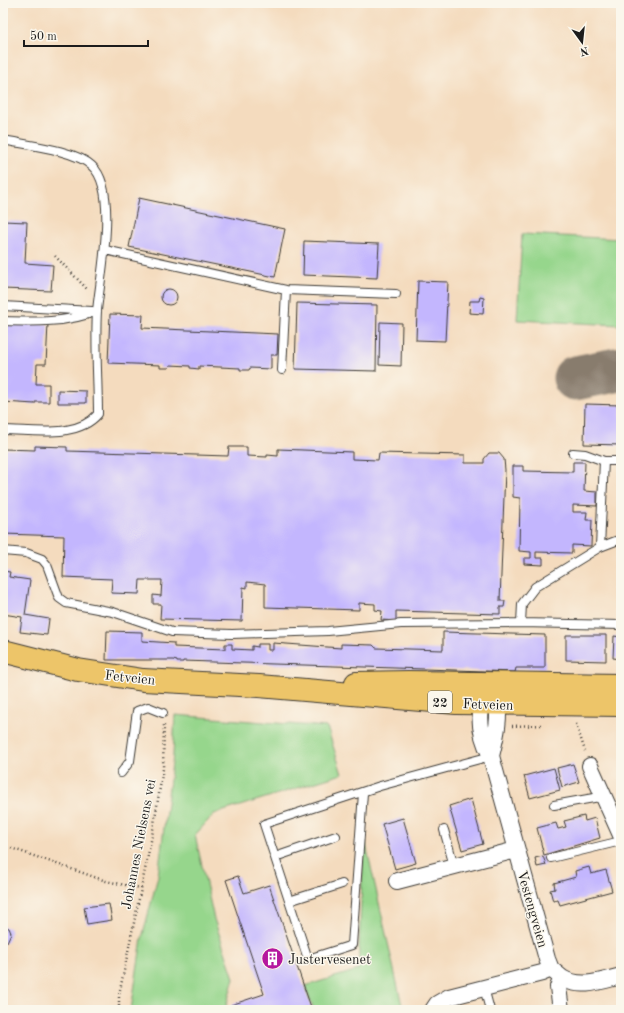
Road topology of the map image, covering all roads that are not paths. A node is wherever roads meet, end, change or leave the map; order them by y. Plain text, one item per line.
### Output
1 (3, 140) edge
2 (105, 250) junction
3 (286, 290) junction
4 (396, 294) dead end
5 (3, 306) edge
6 (97, 311) junction
7 (3, 321) edge
8 (282, 370) dead end
9 (3, 430) edge
10 (573, 453) dead end
11 (604, 461) junction
12 (621, 461) edge
13 (621, 539) edge
14 (600, 547) junction
15 (3, 551) edge
16 (521, 623) junction
17 (621, 625) edge
18 (3, 651) edge
19 (492, 683) junction
20 (621, 685) edge
21 (259, 686) junction
22 (490, 704) junction
23 (621, 705) edge
24 (164, 713) road end
25 (492, 756) junction
26 (590, 766) road end
27 (121, 773) dead end
28 (363, 792) junction
29 (605, 796) junction
30 (554, 805) dead end
31 (444, 830) dead end
32 (621, 835) edge
33 (336, 836) dead end
34 (621, 841) edge
35 (516, 850) junction
36 (275, 857) junction
37 (551, 858) dead end
38 (454, 866) junction
39 (397, 881) dead end
40 (342, 884) dead end
41 (289, 901) junction
42 (557, 973) junction
43 (621, 976) edge
44 (484, 988) junction
45 (433, 1010) edge
46 (490, 1010) edge
47 (561, 1010) edge

1 - 2 lane
2 - 3 lane
2 - 6 lane
3 - 4 lane
3 - 8 lane
5 - 6 lane
6 - 7 lane
6 - 9 lane
10 - 11 lane
11 - 12 lane
11 - 14 lane
13 - 14 lane
14 - 16 lane
15 - 16 lane
16 - 17 lane
18 - 21 highway, Fetveien / 22
19 - 20 highway, Fetveien / 22
19 - 21 highway, Fetveien / 22
19 - 22 street, Vestengveien
21 - 22 highway, Fetveien / 22
22 - 23 highway, Fetveien / 22
22 - 25 street, Vestengveien
24 - 27 lane
25 - 28 lane
25 - 35 street, Vestengveien
26 - 29 street
28 - 36 lane
28 - 41 lane
29 - 30 lane
29 - 32 street
31 - 38 lane
33 - 36 lane
34 - 37 lane
35 - 38 street
35 - 42 street, Vestengveien
36 - 41 lane
38 - 39 street
40 - 41 lane
42 - 43 street
42 - 44 street
42 - 47 street, Vestengveien
44 - 45 street
44 - 46 lane

